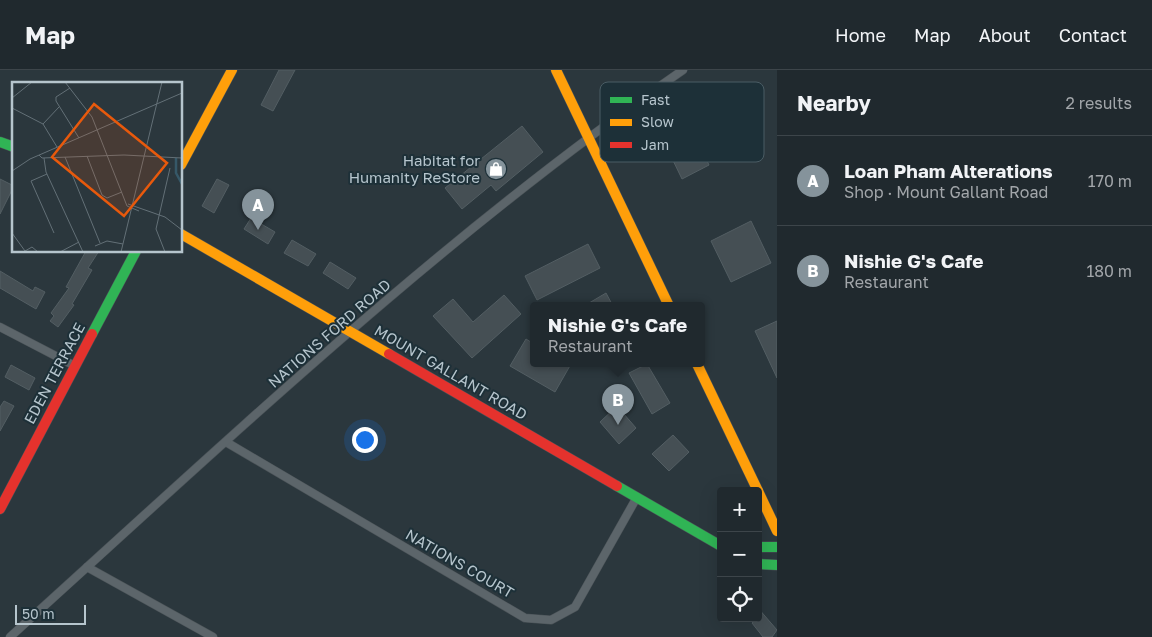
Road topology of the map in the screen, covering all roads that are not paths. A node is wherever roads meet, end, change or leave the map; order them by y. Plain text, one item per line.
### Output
1 (232, 70) edge
2 (556, 70) edge
3 (683, 70) edge
4 (666, 82) edge
5 (600, 129) edge
6 (588, 137) junction
7 (182, 164) edge
8 (182, 235) edge
9 (135, 252) edge
10 (667, 302) edge
11 (0, 327) edge
12 (351, 332) junction
13 (75, 366) junction
14 (698, 367) edge
15 (226, 442) junction
16 (756, 487) edge
17 (637, 496) junction
18 (762, 500) edge
19 (764, 504) junction
20 (0, 508) edge
21 (762, 508) edge
22 (777, 531) edge
23 (706, 537) junction
24 (717, 538) edge
25 (717, 544) edge
26 (762, 547) edge
27 (777, 547) edge
28 (762, 564) edge
29 (777, 565) edge
30 (87, 567) junction
31 (10, 637) edge
32 (214, 637) edge

1 - 7 street
2 - 6 street
3 - 4 street, NATIONS FORD ROAD
5 - 6 street, NATIONS FORD ROAD
6 - 10 street
6 - 12 street, NATIONS FORD ROAD
8 - 12 street, MOUNT GALLANT ROAD
9 - 13 street, EDEN TERRACE
11 - 13 street
12 - 15 street, NATIONS FORD ROAD
12 - 17 street, MOUNT GALLANT ROAD
13 - 20 street, EDEN TERRACE
14 - 16 street
15 - 17 street, NATIONS COURT
15 - 30 street, NATIONS FORD ROAD
17 - 23 street, MOUNT GALLANT ROAD
18 - 19 street
19 - 21 street
19 - 22 street
23 - 24 street, MOUNT GALLANT ROAD
23 - 25 street, MOUNT GALLANT ROAD
26 - 27 street
28 - 29 street
30 - 31 street, NATIONS FORD ROAD
30 - 32 street

